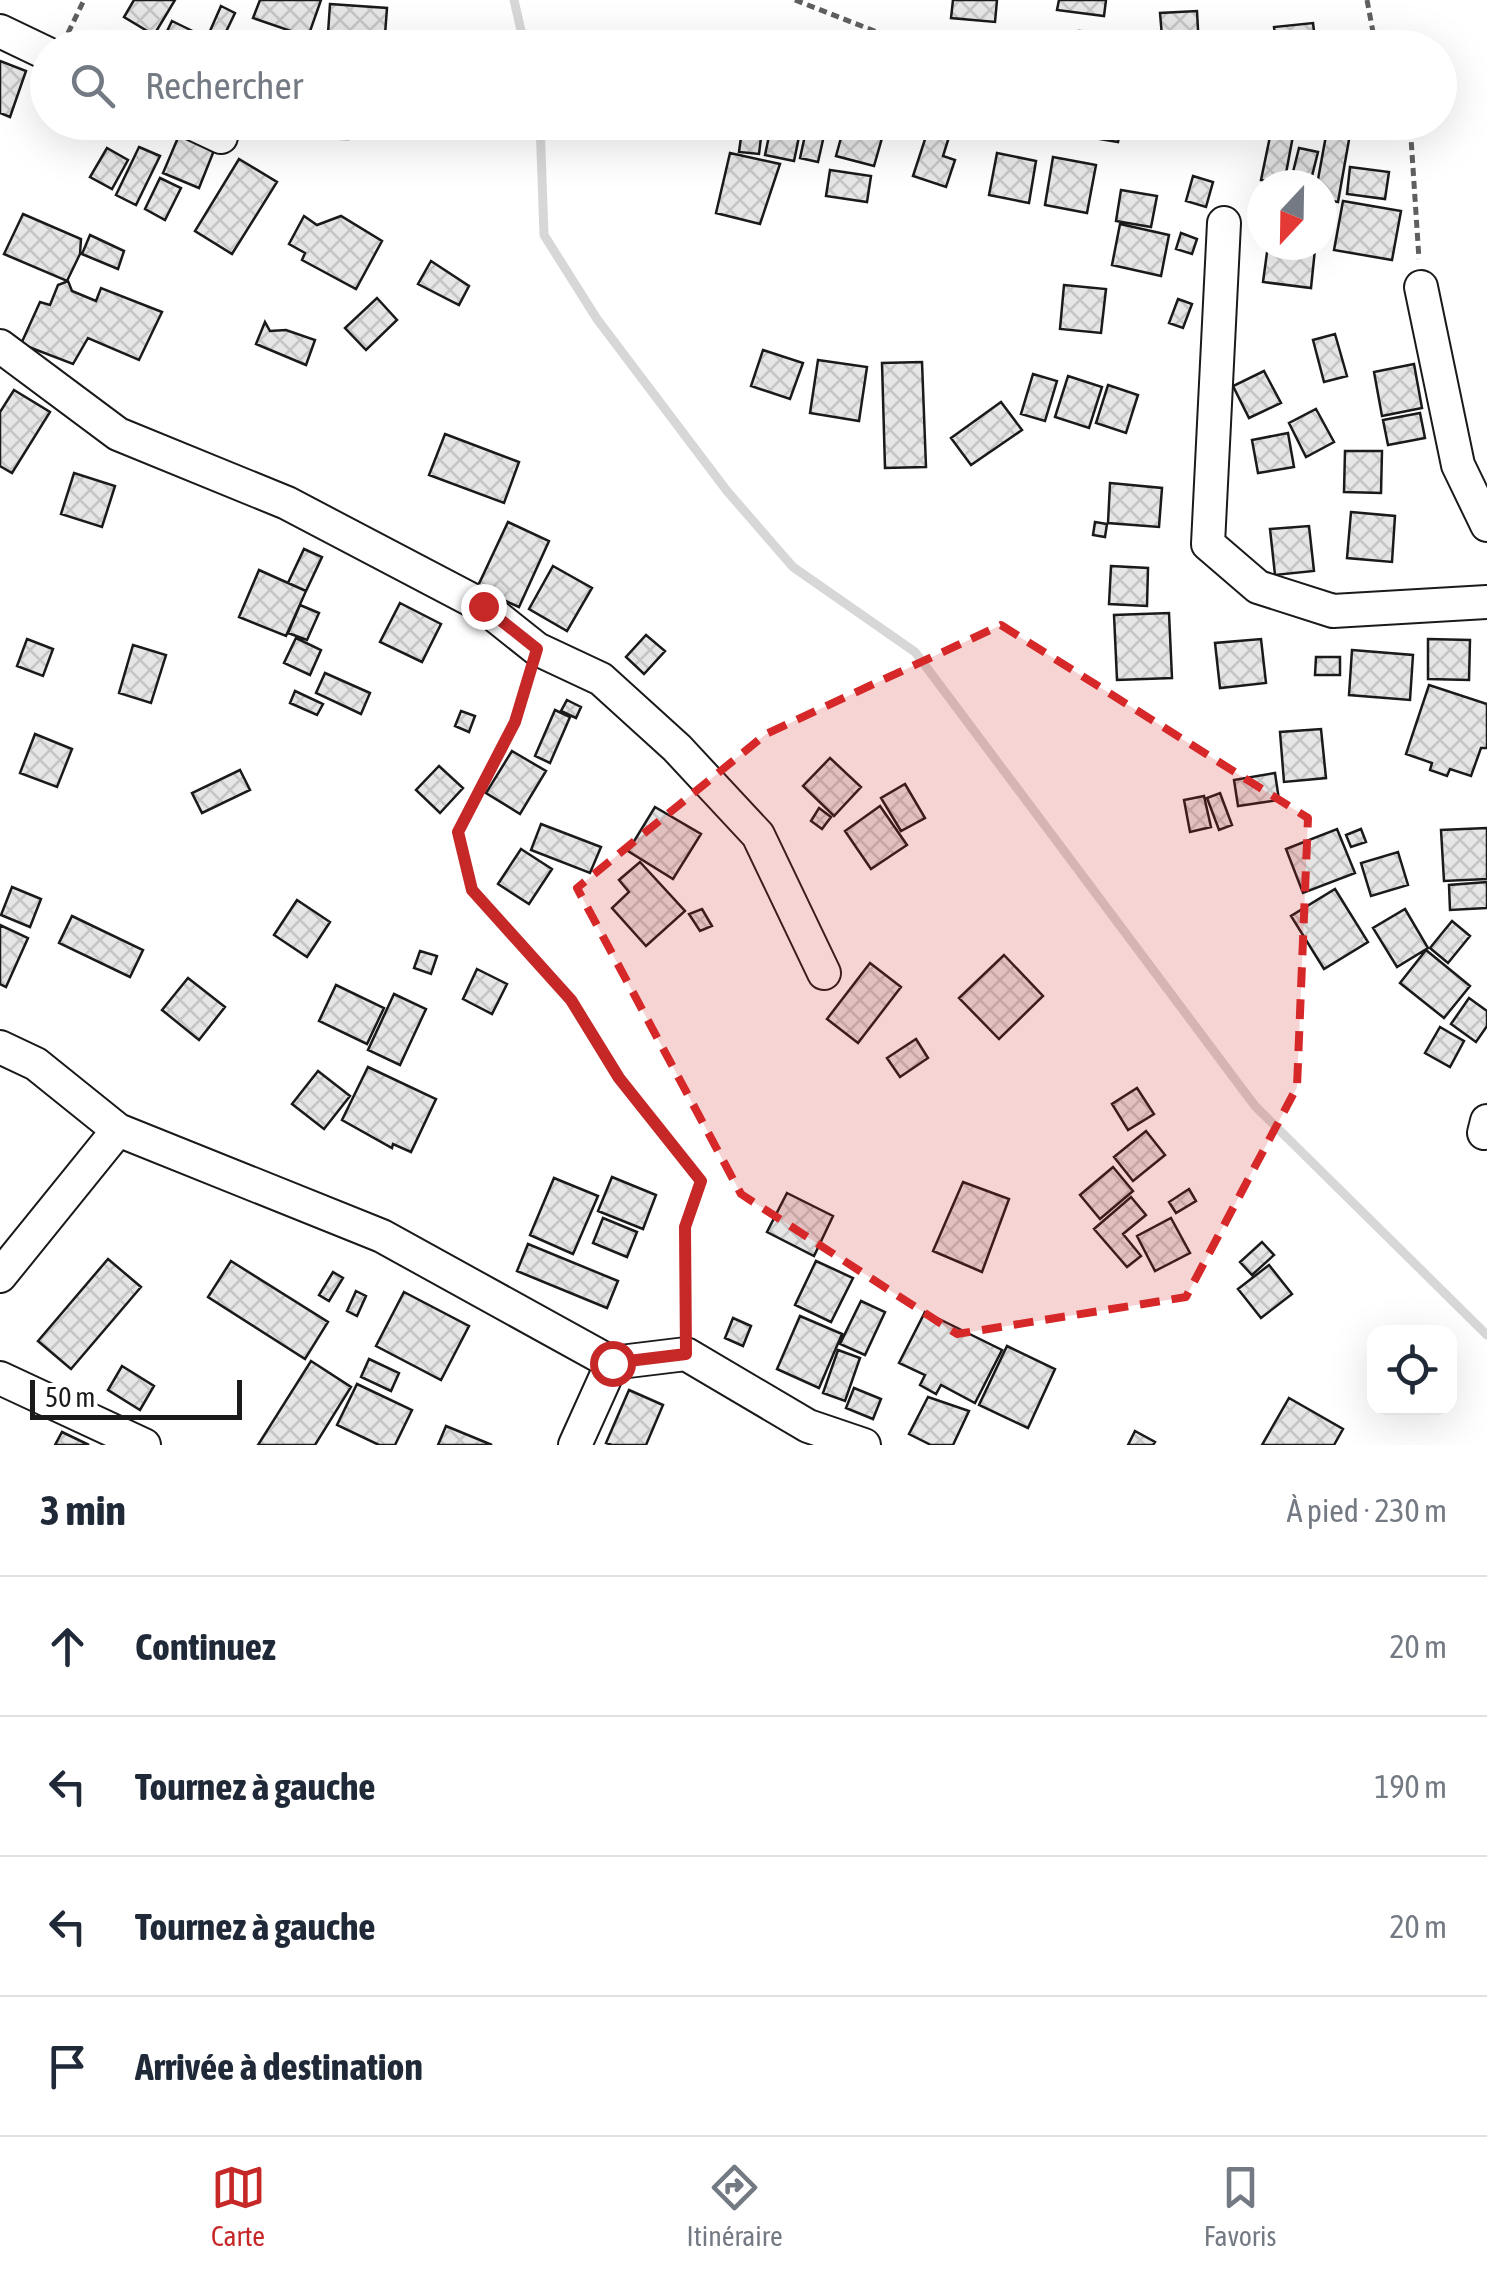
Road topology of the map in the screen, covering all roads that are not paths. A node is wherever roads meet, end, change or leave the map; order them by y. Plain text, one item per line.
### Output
1 (0, 32) edge
2 (30, 46) edge
3 (1224, 222) dead end
4 (1421, 287) road end
5 (0, 346) edge
6 (1487, 524) edge
7 (1487, 602) edge
8 (824, 974) dead end
9 (0, 1047) edge
10 (118, 1130) junction
11 (0, 1276) edge
12 (612, 1363) junction
13 (0, 1378) edge
14 (144, 1445) edge
15 (575, 1445) edge
16 (864, 1445) edge

1 - 2 street
3 - 7 street
4 - 6 street
5 - 8 street
9 - 10 street
10 - 11 street
10 - 12 street
12 - 15 street
12 - 16 street
13 - 14 street

